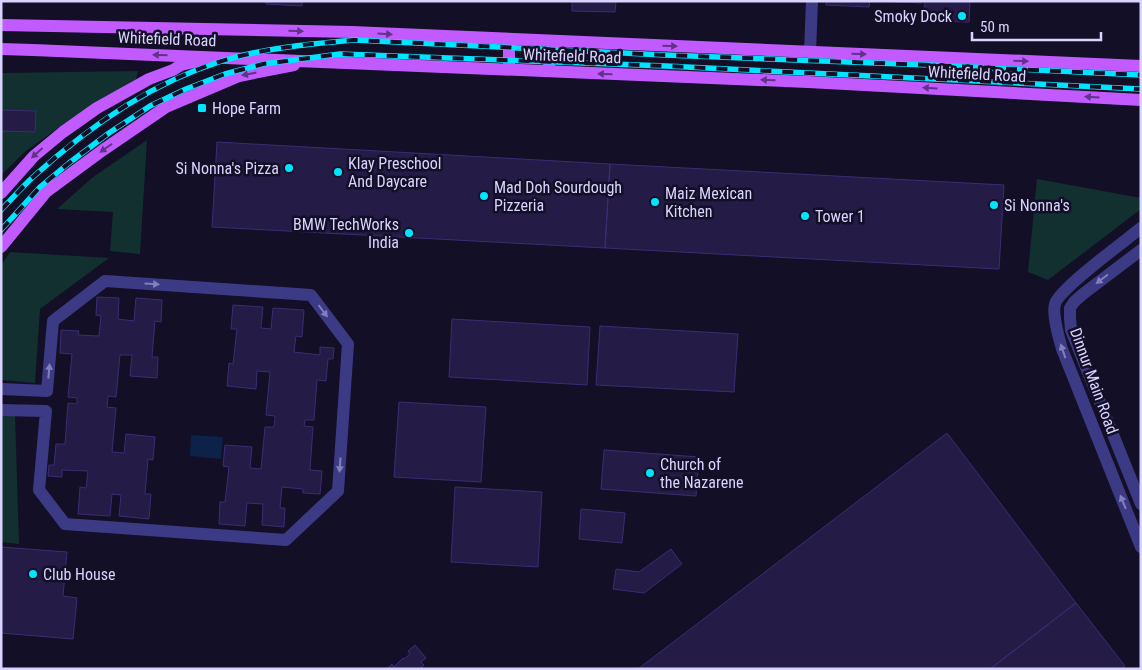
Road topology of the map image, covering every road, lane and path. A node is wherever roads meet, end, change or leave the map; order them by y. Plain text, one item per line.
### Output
1 (812, 1) edge
2 (1, 15) edge
3 (1, 25) edge
4 (18, 25) junction
5 (509, 40) junction
6 (550, 41) junction
7 (1, 50) edge
8 (810, 52) junction
9 (217, 57) junction
10 (314, 61) junction
11 (1141, 66) edge
12 (509, 70) junction
13 (549, 71) junction
14 (1141, 100) edge
15 (1, 193) edge
16 (1141, 228) edge
17 (1, 247) edge
18 (1141, 250) edge
19 (1, 389) edge
20 (47, 392) junction
21 (1, 410) edge
22 (46, 411) junction
23 (1141, 504) edge
24 (1141, 547) edge

1 - 8 street
2 - 4 main road
3 - 4 main road, Whitefield Road
4 -> 5 main road, Whitefield Road
5 - 6 main road, Whitefield Road
5 - 12 main road
6 -> 8 main road, Whitefield Road
6 - 13 main road
9 -> 7 main road, Whitefield Road
8 -> 11 main road, Whitefield Road
9 - 10 main road, Whitefield Road
9 -> 15 main road
10 - 12 main road, Whitefield Road
10 -> 17 main road
12 - 13 main road, Whitefield Road
14 -> 13 main road, Whitefield Road
24 -> 16 street, Dinnur Main Road
18 -> 23 street, Dinnur Main Road
19 - 20 street
20 - 22 street
20 -> 22 street
21 - 22 street

